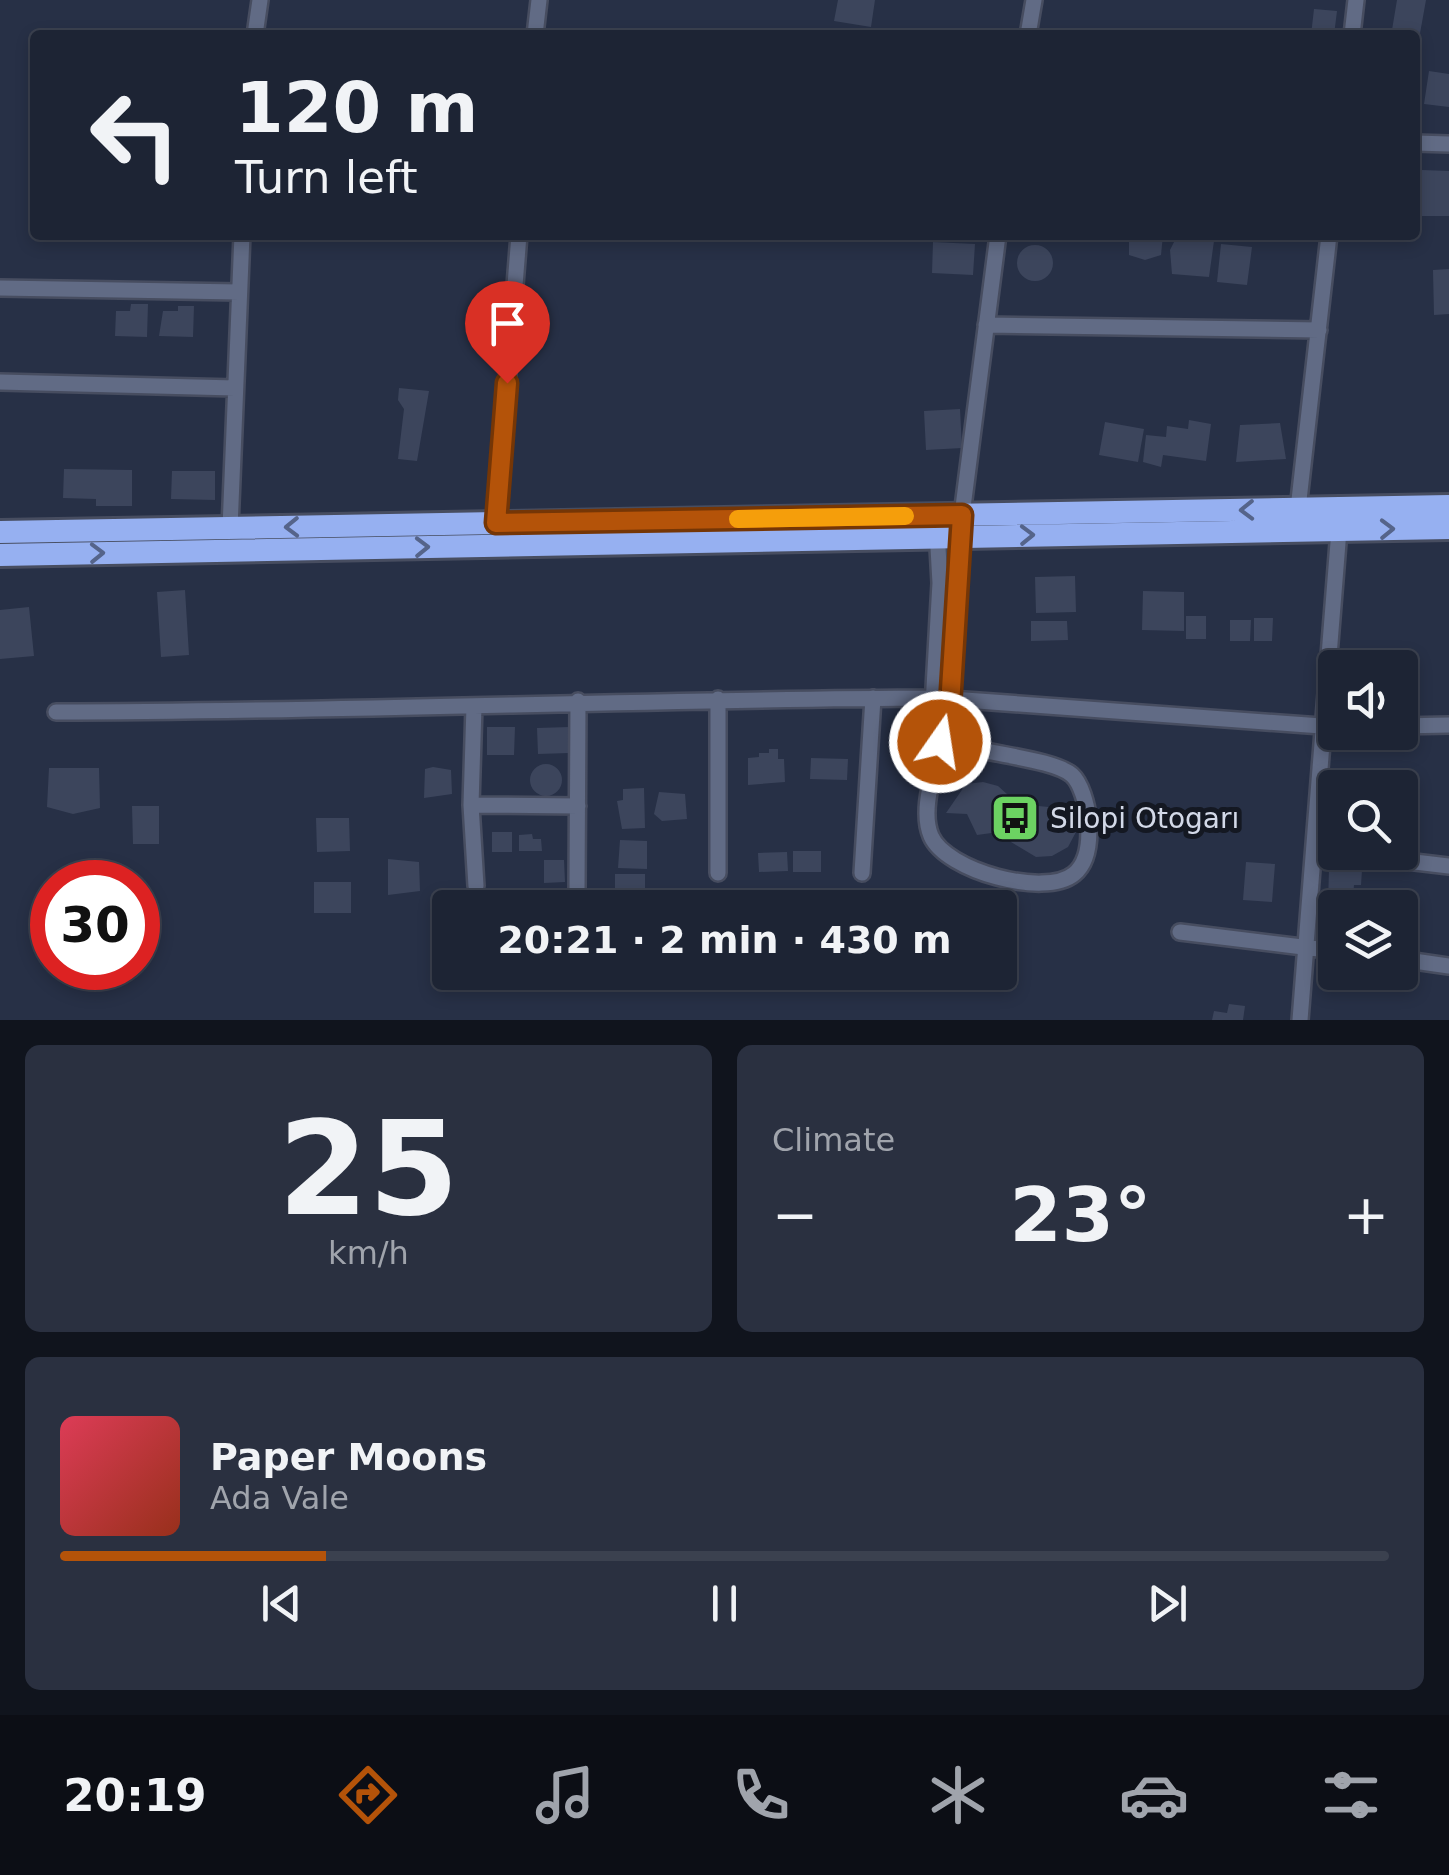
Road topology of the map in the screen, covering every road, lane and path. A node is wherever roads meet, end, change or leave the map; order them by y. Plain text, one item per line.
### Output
1 (260, 0) edge
2 (539, 0) edge
3 (1034, 0) edge
4 (1356, 0) edge
5 (256, 30) edge
6 (536, 30) edge
7 (1029, 30) edge
8 (1353, 30) edge
9 (1420, 142) edge
10 (1449, 144) edge
11 (242, 240) edge
12 (518, 240) edge
13 (997, 240) edge
14 (1328, 240) edge
15 (0, 288) edge
16 (239, 292) junction
17 (986, 325) junction
18 (1318, 330) junction
19 (0, 382) edge
20 (235, 388) junction
21 (1449, 506) edge
22 (1298, 509) junction
23 (496, 523) junction
24 (936, 526) junction
25 (963, 526) junction
26 (230, 528) junction
27 (1449, 528) edge
28 (1339, 530) junction
29 (0, 532) edge
30 (0, 555) edge
31 (1334, 650) edge
32 (718, 698) junction
33 (874, 698) junction
34 (942, 699) junction
35 (578, 701) junction
36 (474, 706) junction
37 (56, 712) dead end
38 (1449, 725) edge
39 (1318, 726) edge
40 (1418, 726) edge
41 (941, 738) junction
42 (1327, 750) edge
43 (471, 805) junction
44 (578, 806) junction
45 (1314, 850) junction
46 (1449, 866) edge
47 (718, 872) dead end
48 (862, 874) dead end
49 (476, 886) dead end
50 (577, 890) edge
51 (1180, 932) dead end
52 (1306, 948) junction
53 (1318, 949) edge
54 (1418, 962) edge
55 (1449, 966) edge
56 (1300, 1020) edge

1 - 5 street
2 - 6 street
3 - 7 street
4 - 8 street
9 - 10 street
11 - 16 street
12 - 23 street
13 - 17 street
14 - 18 street
15 - 16 street
16 - 20 street
17 - 18 street
17 - 25 street
18 - 22 street
19 - 20 street
20 - 26 street
21 - 22 highway
22 -> 25 highway
23 - 24 highway
23 -> 26 highway
24 - 25 highway
30 -> 24 highway
24 - 34 street
25 -> 28 highway
25 - 34 street
26 - 29 highway
28 -> 27 highway
28 - 31 street
32 - 33 street
32 - 35 street
32 - 47 street
33 - 34 street
33 - 48 street
34 - 39 street
34 - 41 street
35 - 36 street
35 - 44 street
36 - 37 street
36 - 43 street
38 - 40 street
41 - 41 street
42 - 45 street
43 - 44 street
43 - 49 street
44 - 50 street
45 - 46 street
45 - 52 street
51 - 52 street
52 - 53 street
52 - 56 street
54 - 55 street

